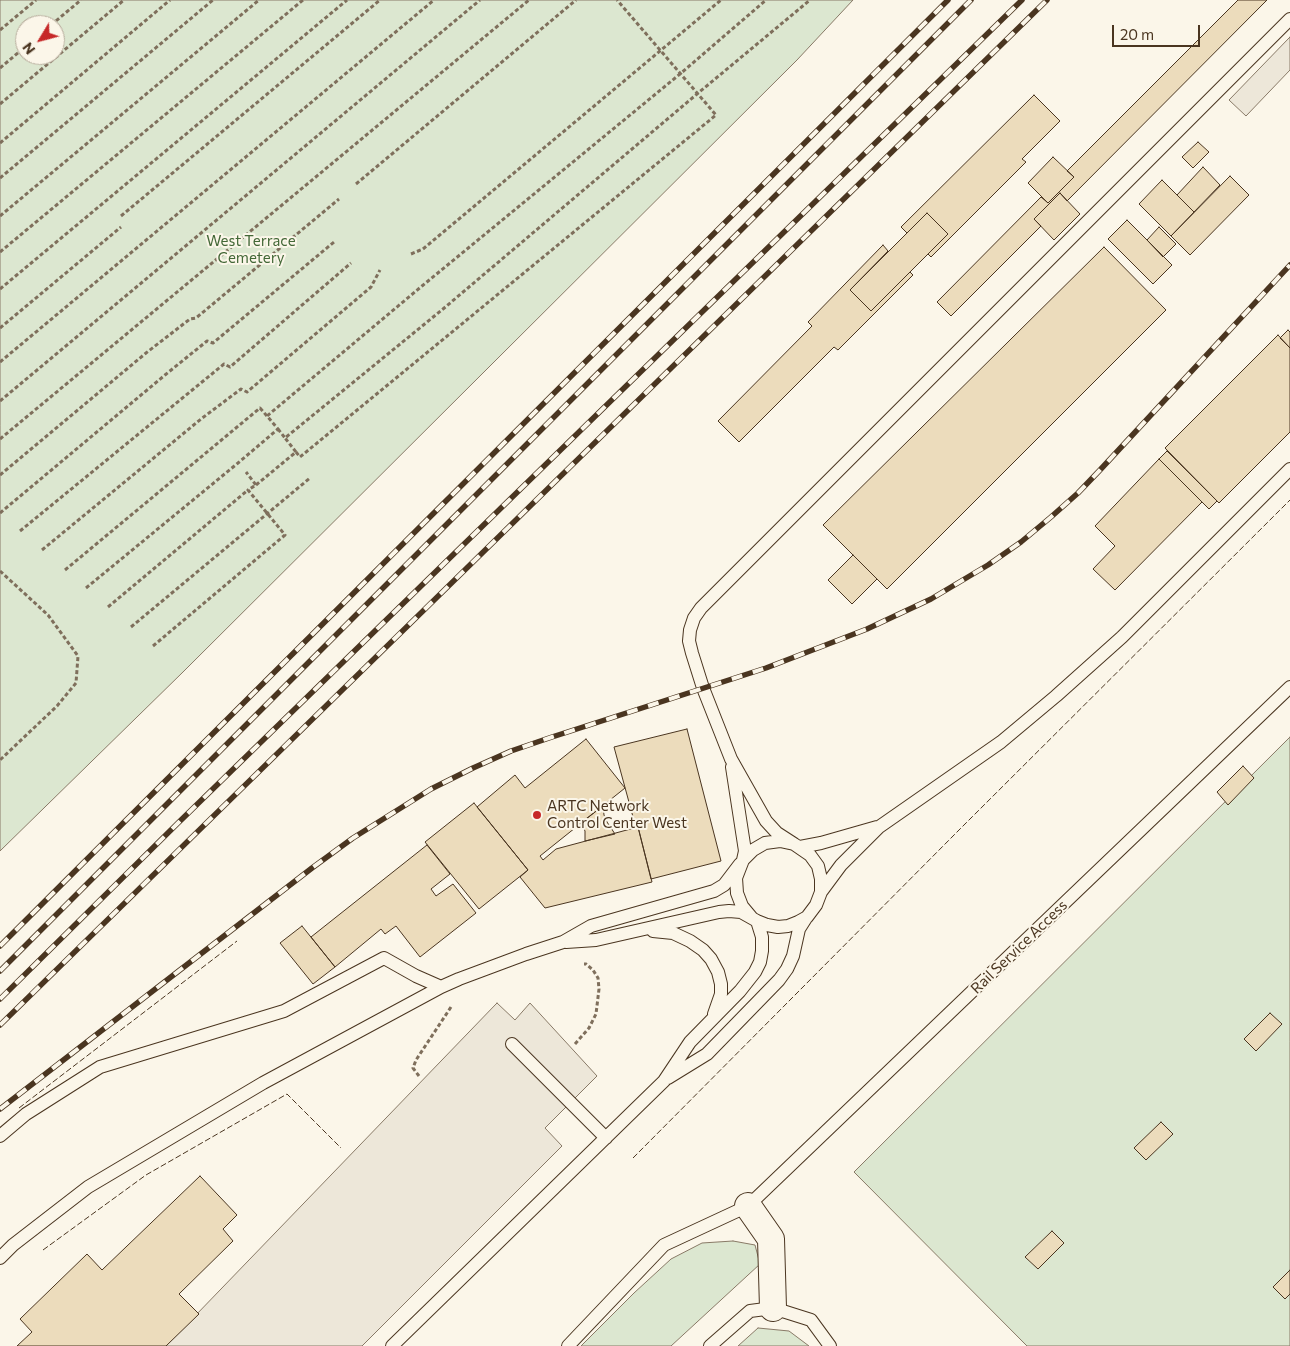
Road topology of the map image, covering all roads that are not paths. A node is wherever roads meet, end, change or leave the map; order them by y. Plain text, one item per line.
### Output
1 (1290, 20) edge
2 (1290, 470) edge
3 (1290, 687) edge
4 (731, 759) junction
5 (879, 827) junction
6 (797, 845) junction
7 (742, 862) junction
8 (821, 892) junction
9 (807, 916) junction
10 (755, 919) junction
11 (634, 932) junction
12 (563, 942) junction
13 (441, 988) junction
14 (710, 1021) junction
15 (512, 1044) dead end
16 (664, 1081) junction
17 (0, 1136) edge
18 (606, 1138) junction
19 (748, 1206) junction
20 (0, 1258) edge
21 (773, 1308) junction
22 (392, 1346) edge
23 (568, 1346) edge
24 (710, 1346) edge
25 (830, 1346) edge

1 - 4 lane
2 - 5 lane
3 - 19 lane, Rail Service Access
4 - 6 lane
4 - 7 lane
5 - 6 lane
5 - 8 lane
6 - 7 lane
6 - 8 lane
7 - 10 lane
7 - 12 lane
8 - 9 lane
9 - 10 lane
9 - 16 lane
10 - 11 lane
10 - 14 lane
11 - 12 lane
11 - 14 lane
12 - 13 lane
13 - 17 lane
13 - 20 lane
14 - 16 lane
15 - 18 lane
16 - 18 lane
18 - 22 lane
19 - 21 street
19 - 23 lane, Rail Service Access
21 - 24 lane
21 - 25 lane

